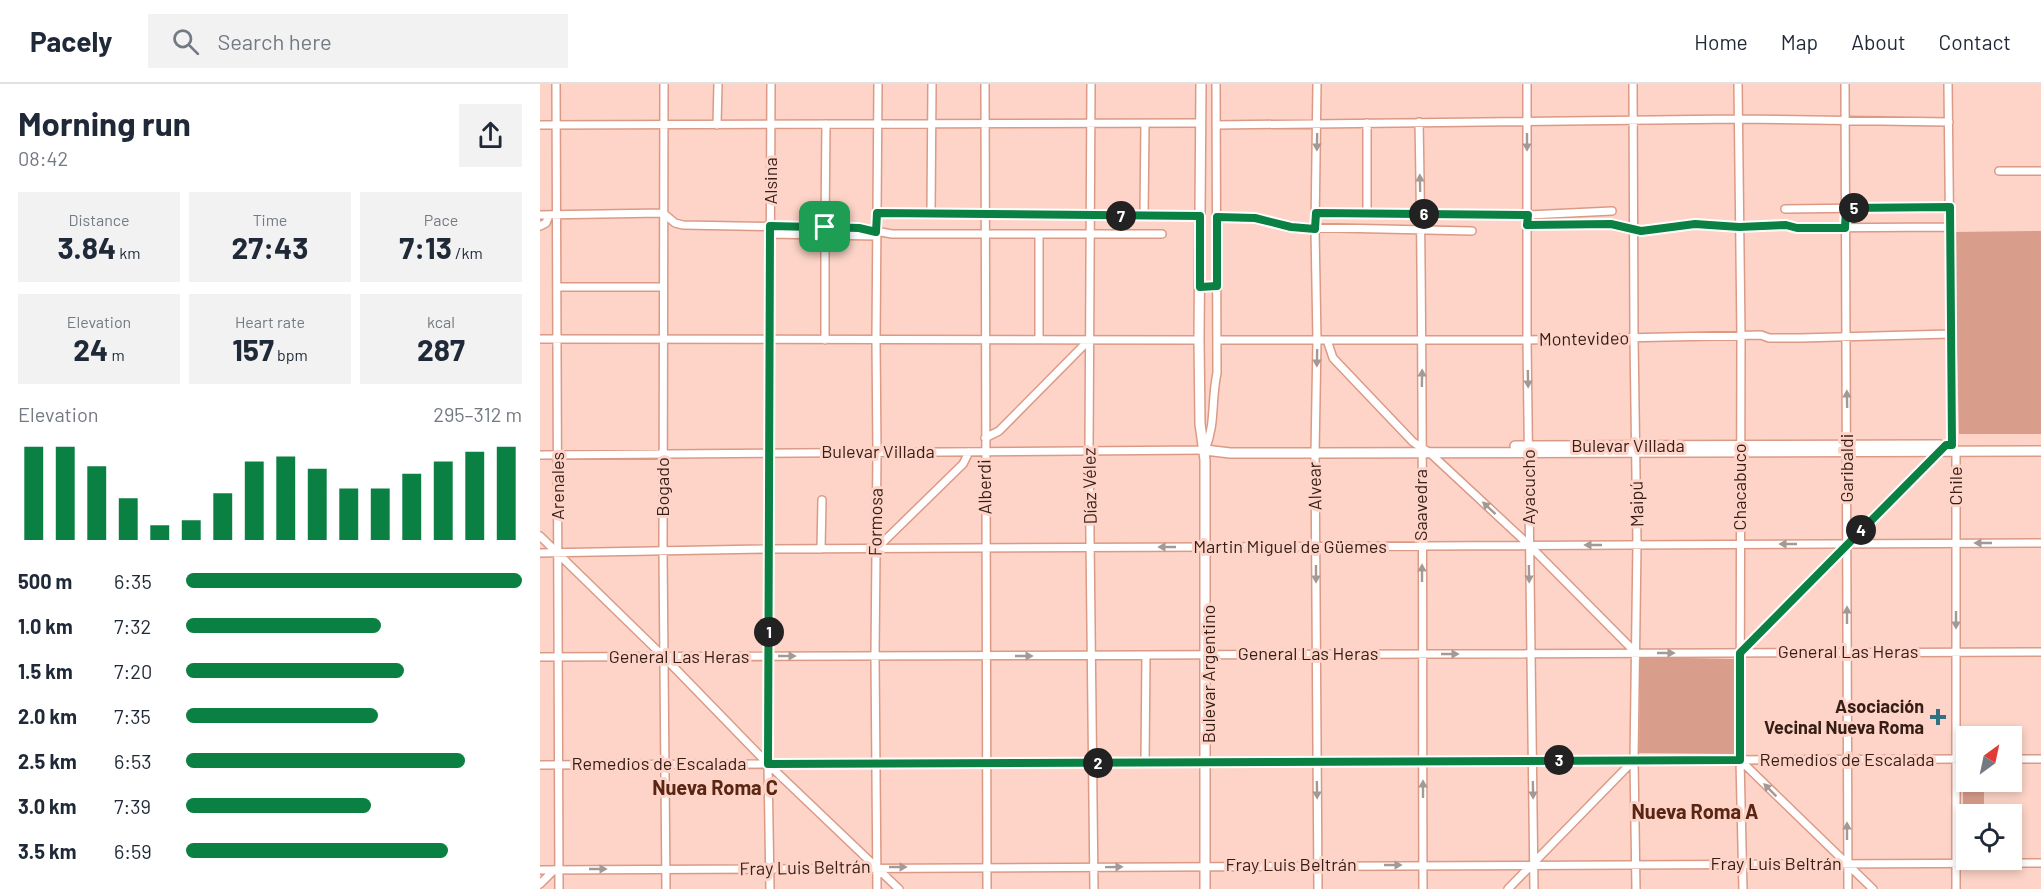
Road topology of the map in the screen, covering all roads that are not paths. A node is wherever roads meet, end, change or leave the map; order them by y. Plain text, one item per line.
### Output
1 (556, 84) edge
2 (664, 84) edge
3 (718, 84) edge
4 (771, 84) edge
5 (878, 84) edge
6 (932, 84) edge
7 (984, 84) edge
8 (1091, 84) edge
9 (1201, 84) edge
10 (1216, 84) edge
11 (1317, 84) edge
12 (1527, 84) edge
13 (1634, 84) edge
14 (1738, 84) edge
15 (1845, 84) edge
16 (1948, 84) edge
17 (1738, 120) junction
18 (1527, 121) junction
19 (1634, 121) junction
20 (1419, 122) junction
21 (1845, 122) junction
22 (1949, 122) junction
23 (1091, 123) junction
24 (1201, 123) junction
25 (1317, 123) junction
26 (1367, 123) junction
27 (826, 124) junction
28 (878, 124) junction
29 (932, 124) junction
30 (984, 124) junction
31 (1145, 124) junction
32 (540, 125) edge
33 (557, 125) junction
34 (664, 125) junction
35 (717, 125) junction
36 (771, 125) junction
37 (1216, 125) junction
38 (1999, 171) dead end
39 (2041, 171) edge
40 (1950, 207) junction
41 (1846, 208) junction
42 (1785, 209) dead end
43 (1612, 211) dead end
44 (1367, 212) junction
45 (663, 213) junction
46 (877, 213) junction
47 (931, 213) junction
48 (1316, 213) junction
49 (1421, 214) junction
50 (540, 215) edge
51 (552, 215) junction
52 (984, 215) junction
53 (1089, 215) junction
54 (1528, 215) junction
55 (1144, 216) junction
56 (1200, 216) junction
57 (1217, 217) junction
58 (1527, 225) junction
59 (540, 226) edge
60 (1950, 226) junction
61 (825, 227) junction
62 (1739, 227) junction
63 (1845, 228) junction
64 (1315, 229) junction
65 (770, 230) junction
66 (1422, 230) junction
67 (1633, 230) junction
68 (1472, 231) dead end
69 (876, 234) junction
70 (985, 234) junction
71 (1089, 234) junction
72 (1162, 234) dead end
73 (1039, 235) junction
74 (825, 236) junction
75 (663, 286) junction
76 (1217, 286) junction
77 (558, 287) junction
78 (1200, 287) junction
79 (1950, 334) junction
80 (1741, 336) junction
81 (1846, 336) junction
82 (1634, 338) junction
83 (540, 339) edge
84 (559, 339) junction
85 (663, 339) junction
86 (984, 339) junction
87 (1090, 339) junction
88 (1199, 339) junction
89 (1217, 339) junction
90 (771, 340) junction
91 (825, 340) junction
92 (876, 340) junction
93 (1039, 340) junction
94 (1317, 340) junction
95 (1327, 340) junction
96 (1423, 340) junction
97 (1527, 340) junction
98 (1200, 388) junction
99 (1214, 388) junction
100 (985, 438) junction
101 (2041, 445) edge
102 (1847, 448) junction
103 (1949, 448) junction
104 (1529, 449) junction
105 (1636, 449) junction
106 (1741, 449) junction
107 (1315, 450) junction
108 (984, 451) junction
109 (1089, 451) junction
110 (1424, 451) junction
111 (2041, 451) edge
112 (969, 452) junction
113 (663, 453) junction
114 (769, 453) junction
115 (878, 453) junction
116 (540, 455) edge
117 (557, 455) junction
118 (1205, 455) junction
119 (822, 500) dead end
120 (540, 536) edge
121 (1955, 543) junction
122 (2041, 543) edge
123 (1637, 544) junction
124 (1740, 544) junction
125 (1847, 544) junction
126 (1529, 545) junction
127 (1316, 546) junction
128 (1422, 546) junction
129 (1206, 547) junction
130 (1092, 548) junction
131 (770, 549) junction
132 (821, 549) junction
133 (876, 549) junction
134 (987, 549) junction
135 (663, 551) junction
136 (540, 553) edge
137 (558, 554) junction
138 (1848, 652) junction
139 (1956, 652) junction
140 (2041, 652) edge
141 (1636, 653) junction
142 (1740, 653) junction
143 (1316, 654) junction
144 (1422, 654) junction
145 (1531, 654) junction
146 (1092, 655) junction
147 (1146, 655) junction
148 (1207, 655) junction
149 (769, 656) junction
150 (875, 656) junction
151 (987, 656) junction
152 (540, 657) edge
153 (559, 657) junction
154 (664, 657) junction
155 (1956, 726) edge
156 (1848, 759) junction
157 (1956, 759) edge
158 (2022, 759) edge
159 (2041, 759) edge
160 (1635, 760) junction
161 (1740, 760) junction
162 (1423, 761) junction
163 (1532, 761) junction
164 (1145, 762) junction
165 (1207, 762) junction
166 (1317, 762) junction
167 (876, 763) junction
168 (987, 763) junction
169 (1092, 763) junction
170 (665, 764) junction
171 (768, 764) junction
172 (540, 765) edge
173 (560, 765) junction
174 (1956, 862) edge
175 (1743, 863) junction
176 (2022, 863) edge
177 (2041, 863) edge
178 (1423, 864) junction
179 (1534, 864) junction
180 (1635, 864) junction
181 (1847, 864) junction
182 (1318, 865) junction
183 (1207, 866) junction
184 (877, 867) junction
185 (988, 867) junction
186 (1094, 867) junction
187 (770, 868) junction
188 (666, 869) junction
189 (540, 870) edge
190 (556, 870) junction
191 (1957, 870) edge
192 (540, 884) edge
193 (559, 889) edge
194 (666, 889) edge
195 (770, 889) edge
196 (877, 889) edge
197 (899, 889) edge
198 (987, 889) edge
199 (1094, 889) edge
200 (1204, 889) edge
201 (1210, 889) edge
202 (1318, 889) edge
203 (1423, 889) edge
204 (1508, 889) edge
205 (1534, 889) edge
206 (1636, 889) edge
207 (1743, 889) edge
208 (1848, 889) edge
209 (1873, 889) edge
210 (1956, 889) edge

1 - 33 street, Arenales
2 - 34 street, Bogado
3 - 35 street
4 - 36 street, Alsina
5 - 28 street, Formosa
6 - 29 street
7 - 30 street, Alberdi
8 - 23 street, Díaz Vélez
9 - 24 main road, Bulevar Argentino
10 - 37 street
11 - 25 street, Alvear
12 - 18 street, Ayacucho
13 - 19 street, Maipú
14 - 17 street, Chacabuco
15 - 21 street, Garibaldi
16 - 22 street, Chile
17 - 19 street
17 - 21 street
17 - 62 street, Chacabuco
18 - 19 street
18 - 20 street
18 -> 54 street, Ayacucho
19 - 67 street, Maipú
20 - 26 street
49 -> 20 street, Saavedra
21 - 22 street
21 - 41 street, Garibaldi
22 - 40 street, Chile
23 - 30 street
23 - 31 street
23 - 53 street, Díaz Vélez
24 - 31 street
24 - 56 main road, Bulevar Argentino
25 - 26 street
25 - 37 street
25 -> 48 street, Alvear
26 - 44 street
27 - 28 street
27 - 36 street
27 - 61 street
28 - 29 street
28 - 46 street, Formosa
29 - 30 street
29 - 47 street
30 - 52 street, Alberdi
31 - 55 street
32 - 33 street
33 - 34 street
33 - 51 street, Arenales
34 - 35 street
34 - 45 street, Bogado
35 - 36 street
36 - 65 street, Alsina
37 - 57 street
38 - 39 street
40 - 41 street
40 - 60 street, Chile
41 - 42 street
41 - 63 street, Garibaldi
43 - 54 street
44 - 48 street
44 - 49 street
45 - 51 street
45 - 65 street
45 - 75 street, Bogado
46 - 47 street
46 - 69 street, Formosa
47 - 52 street
48 - 64 street, Alvear
49 - 54 street
49 - 66 street, Saavedra
50 - 51 street
51 - 59 street
51 - 77 street, Arenales
52 - 53 street
52 - 70 street, Alberdi
53 - 55 street
53 - 71 street, Díaz Vélez
54 - 58 street, Ayacucho
55 - 56 street
56 - 78 main road, Bulevar Argentino
57 - 64 street
57 - 76 street
58 - 67 street
58 - 97 street, Ayacucho
60 - 63 street
60 - 79 street, Chile
61 - 65 street
61 - 69 street
62 - 63 street
62 - 67 street
62 - 80 street, Chacabuco
63 - 81 street, Garibaldi
64 - 66 street
64 - 94 street, Alvear
65 - 74 street
65 - 90 street, Alsina
66 - 68 street
66 - 96 street, Saavedra
67 - 82 street, Maipú
69 - 70 street
69 - 74 street
69 - 92 street, Formosa
70 - 73 street
70 - 86 street, Alberdi
71 - 72 street
71 - 73 street
71 - 87 street, Díaz Vélez
73 - 93 street
74 - 91 street
75 - 77 street
75 - 85 street, Bogado
76 - 78 street
76 - 89 street
77 - 84 street, Arenales
78 - 88 main road, Bulevar Argentino
79 - 81 street, Montevideo
79 - 103 street, Chile
80 - 81 street, Montevideo
80 - 82 street, Montevideo
80 - 106 street, Chacabuco
102 -> 81 street, Garibaldi
82 - 97 street, Montevideo
82 - 105 street, Maipú
83 - 84 street
84 - 85 street
84 - 117 street, Arenales
85 - 90 street
85 - 113 street, Bogado
86 - 92 street
86 - 93 street
86 - 100 street, Alberdi
87 - 88 street
87 - 93 street
87 - 100 street
87 - 109 street, Díaz Vélez
88 - 98 main road, Bulevar Argentino
89 - 94 street, Montevideo
89 - 99 street
90 - 91 street
90 - 114 street, Alsina
91 - 92 street
92 - 115 street, Formosa
94 - 95 street, Montevideo
94 -> 107 street, Alvear
95 - 96 street, Montevideo
95 - 110 street
96 - 97 street, Montevideo
110 -> 96 street, Saavedra
97 -> 104 street, Ayacucho
98 - 99 street
98 - 118 main road, Bulevar Argentino
99 - 118 street
100 - 108 street, Alberdi
101 - 103 main road, Bulevar Villada
102 - 103 main road, Bulevar Villada
102 - 106 main road, Bulevar Villada
102 - 125 street, Garibaldi
103 - 111 main road, Bulevar Villada
103 - 121 street, Chile
103 - 125 street
104 - 105 main road, Bulevar Villada
104 - 110 main road, Bulevar Villada
104 - 126 street, Ayacucho
105 - 106 main road, Bulevar Villada
105 - 123 street, Maipú
106 - 124 street, Chacabuco
107 - 110 main road, Bulevar Villada
107 - 118 main road, Bulevar Villada
107 - 127 street, Alvear
108 - 109 street, Bulevar Villada
108 - 112 street, Bulevar Villada
108 - 134 street, Alberdi
109 - 118 street, Bulevar Villada
109 - 130 street, Díaz Vélez
126 -> 110 street
110 - 128 street, Saavedra
112 - 115 street, Bulevar Villada
112 - 133 street
113 - 114 street, Bulevar Villada
113 - 117 street, Bulevar Villada
113 - 135 street, Bogado
114 - 115 street, Bulevar Villada
114 - 131 street, Alsina
115 - 133 street, Formosa
116 - 117 street, Bulevar Villada
117 - 137 street, Arenales
118 - 129 main road, Bulevar Argentino
119 - 132 street
120 - 137 street
122 -> 121 street, Martin Miguel de Güemes
121 - 125 street, Martin Miguel de Güemes
121 -> 139 street, Chile
123 - 124 street, Martin Miguel de Güemes
123 -> 126 street, Martin Miguel de Güemes
123 - 141 street, Maipú
125 -> 124 street, Martin Miguel de Güemes
124 - 142 street, Chacabuco
138 -> 125 street, Garibaldi
125 - 142 street
126 - 128 street, Martin Miguel de Güemes
126 - 141 street
126 -> 145 street, Ayacucho
127 - 128 street, Martin Miguel de Güemes
127 - 129 street, Martin Miguel de Güemes
127 -> 143 street, Alvear
144 -> 128 street, Saavedra
129 -> 130 street, Martin Miguel de Güemes
129 - 148 main road, Bulevar Argentino
130 - 134 street, Martin Miguel de Güemes
130 - 146 street, Díaz Vélez
131 - 132 street, Martin Miguel de Güemes
131 - 135 street, Martin Miguel de Güemes
131 - 149 street, Alsina
132 - 133 street, Martin Miguel de Güemes
133 - 134 street, Martin Miguel de Güemes
133 - 150 street, Formosa
134 - 151 street, Alberdi
135 - 137 street, Martin Miguel de Güemes
135 - 154 street, Bogado
136 - 137 street, Martin Miguel de Güemes
137 - 153 street, Arenales
137 - 154 street
138 - 139 street, General Las Heras
138 - 142 street, General Las Heras
138 - 156 street, Garibaldi
139 - 140 street, General Las Heras
139 - 155 street, Chile
141 -> 142 street, General Las Heras
141 - 145 street, General Las Heras
141 - 160 street, Maipú
142 - 161 street, Chacabuco
143 - 144 street, General Las Heras
143 - 148 street, General Las Heras
143 - 166 street, Alvear
144 -> 145 street, General Las Heras
144 - 162 street, Saavedra
145 - 163 street, Ayacucho
146 - 147 street, General Las Heras
151 -> 146 street, General Las Heras
146 - 169 street, Díaz Vélez
147 - 148 street, General Las Heras
147 - 164 street
148 - 165 main road, Bulevar Argentino
149 -> 150 street, General Las Heras
149 - 154 street, General Las Heras
149 - 171 street, Alsina
150 - 151 street, General Las Heras
150 - 167 street, Formosa
151 - 168 street, Alberdi
152 - 153 street, General Las Heras
153 - 154 street, General Las Heras
153 - 173 street, Arenales
154 - 170 street, Bogado
154 - 171 street
156 - 157 street, Remedios de Escalada
156 - 161 street, Remedios de Escalada
181 -> 156 street, Garibaldi
158 - 159 street
160 - 161 street, Remedios de Escalada
160 - 163 street, Remedios de Escalada
160 - 179 street
160 - 180 street, Maipú
161 - 175 street, Chacabuco
181 -> 161 street
162 - 163 street, Remedios de Escalada
162 - 166 street, Remedios de Escalada
178 -> 162 street, Saavedra
163 -> 179 street, Ayacucho
164 - 165 street, Remedios de Escalada
164 - 169 street, Remedios de Escalada
165 - 166 street, Remedios de Escalada
165 - 183 main road, Bulevar Argentino
166 -> 182 street, Alvear
167 - 168 street, Remedios de Escalada
167 - 171 street, Remedios de Escalada
167 - 184 street, Formosa
168 - 169 street, Remedios de Escalada
168 - 185 street, Alberdi
169 - 186 street, Díaz Vélez
170 - 171 street, Remedios de Escalada
170 - 173 street, Remedios de Escalada
170 - 188 street, Bogado
171 - 184 street
171 - 187 street, Alsina
172 - 173 street, Remedios de Escalada
173 - 190 street, Arenales
174 - 181 street, Fray Luis Beltrán
175 - 180 street, Fray Luis Beltrán
175 - 181 street, Fray Luis Beltrán
175 - 207 street, Chacabuco
176 - 177 street, Fray Luis Beltrán
178 - 179 street, Fray Luis Beltrán
182 -> 178 street, Fray Luis Beltrán
178 - 203 street, Saavedra
179 - 180 street, Fray Luis Beltrán
179 - 204 street
179 - 205 street, Ayacucho
180 - 206 street, Maipú
181 - 208 street, Garibaldi
181 - 209 street
182 - 183 street, Fray Luis Beltrán
182 - 202 street, Alvear
186 -> 183 street, Fray Luis Beltrán
183 - 200 main road, Bulevar Argentino
183 - 201 main road, Bulevar Argentino
184 -> 185 street, Fray Luis Beltrán
184 - 187 street, Fray Luis Beltrán
184 - 196 street, Formosa
184 - 197 street
185 - 186 street, Fray Luis Beltrán
185 - 198 street, Alberdi
186 - 199 street, Díaz Vélez
187 - 188 street, Fray Luis Beltrán
187 - 195 street, Alsina
190 -> 188 street, Fray Luis Beltrán
188 - 194 street, Bogado
189 - 190 street, Fray Luis Beltrán
190 - 192 street
190 - 193 street, Arenales
191 - 210 street, Chile

